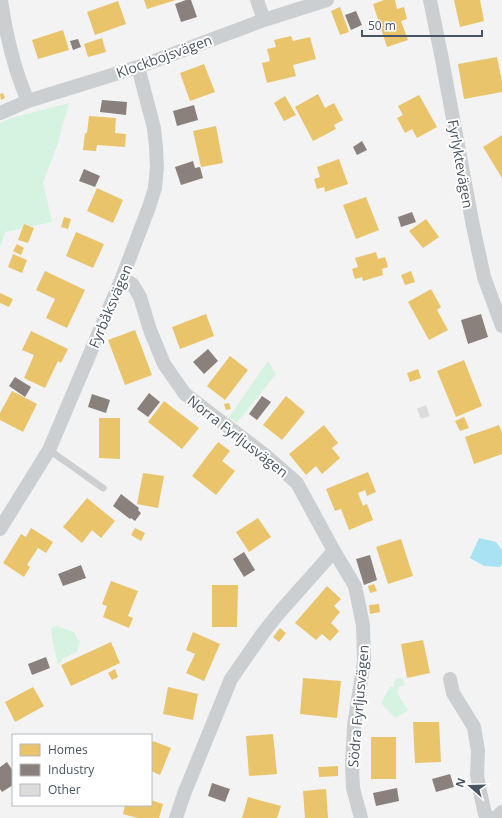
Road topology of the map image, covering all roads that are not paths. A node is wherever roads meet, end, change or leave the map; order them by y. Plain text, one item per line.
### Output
1 (1, 0) edge
2 (257, 0) edge
3 (327, 0) edge
4 (430, 0) edge
5 (264, 20) junction
6 (2, 24) edge
7 (138, 67) junction
8 (28, 101) junction
9 (0, 113) edge
10 (122, 278) junction
11 (502, 326) edge
12 (49, 450) junction
13 (103, 488) dead end
14 (0, 529) edge
15 (334, 551) junction
16 (450, 679) dead end
17 (502, 812) edge
18 (176, 818) edge
19 (360, 818) edge
20 (489, 818) edge
21 (496, 818) edge

1 - 6 street
2 - 5 street
3 - 5 street, Klockbojsvägen
4 - 11 street, Fyrlyktevägen
5 - 7 street, Klockbojsvägen
6 - 8 street
7 - 8 street, Klockbojsvägen
7 - 10 street, Fyrbåksvägen
8 - 9 street, Klockbojsvägen
10 - 12 street, Fyrbåksvägen
10 - 15 street, Norra Fyrljusvägen
12 - 13 lane
12 - 14 street, Fyrbåksvägen
15 - 18 street
15 - 19 street, Södra Fyrljusvägen
16 - 20 street
17 - 21 street

